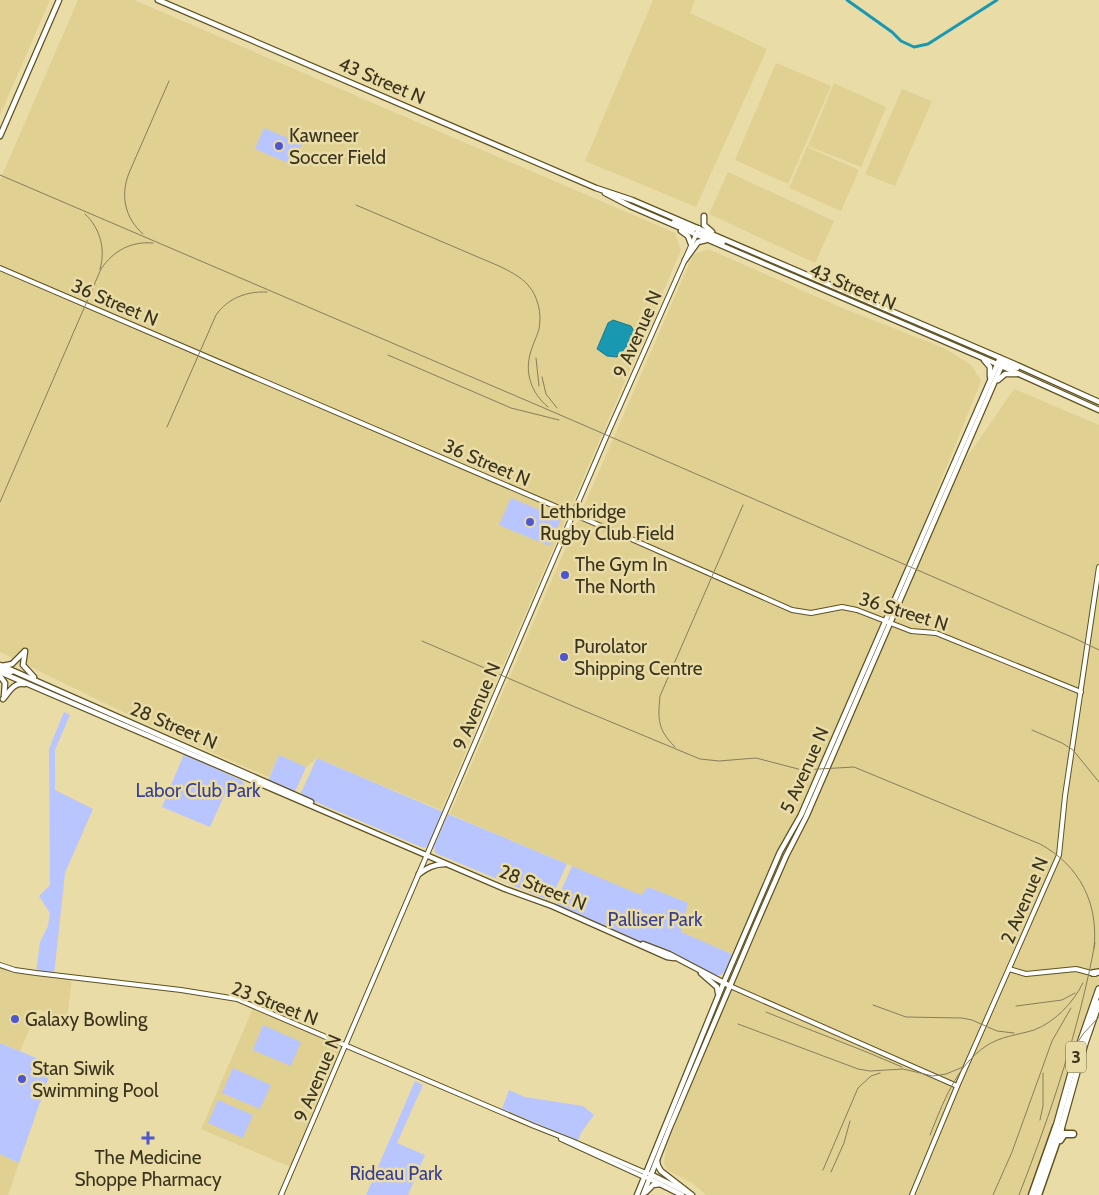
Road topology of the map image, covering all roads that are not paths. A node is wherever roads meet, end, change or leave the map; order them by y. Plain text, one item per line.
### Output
1 (59, 0) edge
2 (158, 0) edge
3 (0, 136) edge
4 (596, 188) junction
5 (650, 215) junction
6 (704, 216) dead end
7 (674, 225) junction
8 (699, 228) junction
9 (696, 235) junction
10 (719, 237) junction
11 (712, 241) junction
12 (691, 244) junction
13 (749, 250) junction
14 (684, 260) junction
15 (0, 268) edge
16 (858, 304) junction
17 (907, 318) junction
18 (981, 357) junction
19 (1001, 362) junction
20 (1027, 377) junction
21 (994, 385) junction
22 (987, 388) junction
23 (1099, 402) edge
24 (1099, 410) edge
25 (573, 514) junction
26 (1099, 567) edge
27 (887, 621) junction
28 (0, 668) edge
29 (0, 676) edge
30 (12, 677) junction
31 (42, 683) junction
32 (34, 686) junction
33 (1081, 692) junction
34 (66, 693) junction
35 (335, 814) junction
36 (428, 855) junction
37 (449, 865) junction
38 (419, 874) junction
39 (0, 966) edge
40 (692, 966) junction
41 (1009, 969) junction
42 (1097, 973) edge
43 (724, 982) junction
44 (730, 986) junction
45 (1099, 989) edge
46 (718, 998) junction
47 (1099, 1003) edge
48 (346, 1046) junction
49 (957, 1086) junction
50 (1059, 1128) junction
51 (1072, 1134) dead end
52 (1055, 1147) junction
53 (657, 1160) junction
54 (648, 1176) junction
55 (662, 1184) junction
56 (281, 1195) edge
57 (637, 1195) edge
58 (643, 1195) edge
59 (682, 1195) edge
60 (691, 1195) edge
61 (912, 1195) edge
62 (1032, 1195) edge
63 (1038, 1195) edge

1 - 3 main road
2 - 4 main road, 43 Street N
4 - 5 main road, 43 Street N
4 - 8 main road, 43 Street N
5 - 7 main road, 43 Street N
5 - 8 main road
6 - 10 main road
7 - 9 main road, 43 Street N
7 - 12 main road
8 - 9 street, 9 Avenue N
8 - 10 main road, 43 Street N
9 - 11 main road, 43 Street N
9 - 12 street, 9 Avenue N
9 - 13 main road
10 - 13 main road, 43 Street N
11 - 14 main road
11 - 16 main road, 43 Street N
12 - 14 street, 9 Avenue N
13 - 17 main road, 43 Street N
14 - 25 street, 9 Avenue N
15 - 25 street, 36 Street N
16 - 17 main road
16 - 18 main road, 43 Street N
17 - 19 main road, 43 Street N
18 - 19 main road, 43 Street N
18 - 22 main road
19 - 20 main road, 43 Street N
19 - 21 main road, 5 Avenue N
19 - 22 main road, 5 Avenue N
19 - 23 main road, 43 Street N
20 - 21 main road
20 - 24 main road, 43 Street N
21 - 27 main road, 5 Avenue N
22 - 27 main road, 5 Avenue N
25 - 27 street, 36 Street N
25 - 36 street, 9 Avenue N
26 - 33 street, 2 Avenue N
27 - 33 street, 36 Street N
27 - 43 main road, 5 Avenue N
27 - 44 main road, 5 Avenue N
28 - 30 main road, 28 Street N
28 - 31 main road, 28 Street N
28 - 31 main road
29 - 32 main road
30 - 32 main road, 28 Street N
30 - 34 main road
31 - 34 main road, 28 Street N
32 - 35 main road, 28 Street N
33 - 41 street, 2 Avenue N
34 - 35 main road, 28 Street N
35 - 36 main road, 28 Street N
36 - 37 main road, 28 Street N
36 - 38 street, 9 Avenue N
37 - 38 main road
37 - 40 main road, 28 Street N
38 - 48 street, 9 Avenue N
39 - 48 street, 23 Street N
40 - 43 main road, 28 Street N
40 - 46 main road
41 - 42 street
41 - 49 street, 2 Avenue N
43 - 44 main road, 28 Street N
43 - 46 main road, 5 Avenue N
44 - 49 street, 28 Street N
44 - 53 main road, 5 Avenue N
45 - 50 highway, 3
46 - 54 main road, 5 Avenue N
47 - 50 highway, 3
48 - 54 street, 23 Street N
48 - 56 street, 9 Avenue N
49 - 61 street, 2 Avenue N
50 - 52 highway, 3
50 - 62 highway, 3
51 - 52 highway
52 - 63 highway, 3
53 - 54 main road, 5 Avenue N
53 - 60 main road
54 - 55 main road
54 - 57 main road, 5 Avenue N
54 - 58 main road, 5 Avenue N
54 - 60 main road
55 - 58 main road
55 - 59 main road

